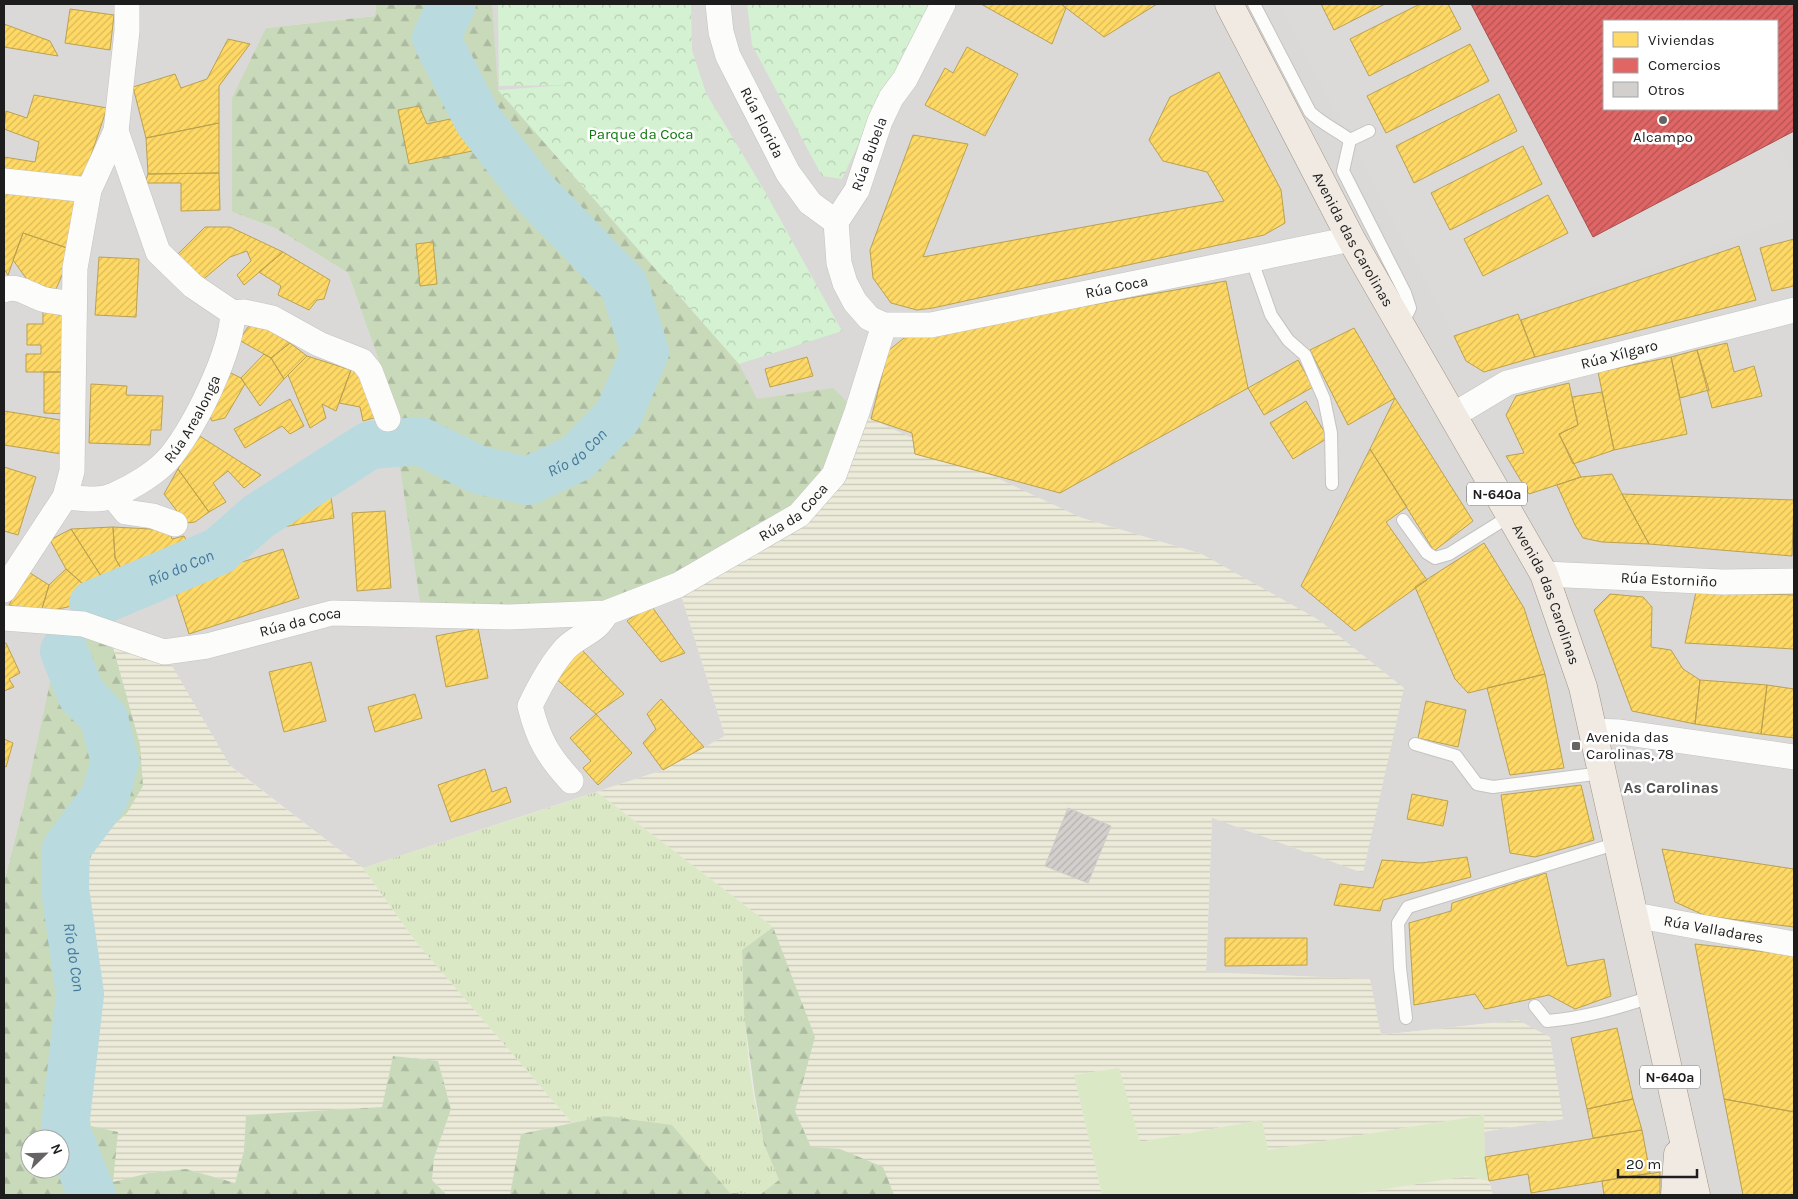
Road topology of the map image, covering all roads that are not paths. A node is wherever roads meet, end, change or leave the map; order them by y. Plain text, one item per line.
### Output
1 (127, 4) edge
2 (718, 4) edge
3 (943, 4) edge
4 (1229, 4) edge
5 (1254, 4) edge
6 (116, 131) junction
7 (1369, 131) dead end
8 (1350, 140) junction
9 (4, 181) edge
10 (89, 190) junction
11 (836, 222) junction
12 (1351, 239) junction
13 (1252, 261) junction
14 (4, 290) edge
15 (74, 304) junction
16 (1794, 310) edge
17 (234, 313) junction
18 (884, 325) junction
19 (1401, 328) junction
20 (1452, 416) junction
21 (388, 419) dead end
22 (1332, 484) dead end
23 (113, 496) junction
24 (65, 497) junction
25 (1510, 516) junction
26 (1403, 520) dead end
27 (174, 524) dead end
28 (1544, 574) junction
29 (1794, 581) edge
30 (4, 590) edge
31 (606, 612) junction
32 (4, 618) edge
33 (1592, 731) junction
34 (1415, 744) dead end
35 (1794, 757) edge
36 (1602, 773) junction
37 (571, 781) dead end
38 (1618, 843) junction
39 (1634, 915) junction
40 (1794, 944) edge
41 (1652, 997) junction
42 (1535, 1006) dead end
43 (1406, 1018) dead end
44 (1681, 1127) junction
45 (1676, 1195) edge
46 (1696, 1195) edge

1 - 6 street
2 - 11 street, Rúa Florida
3 - 11 street, Rúa Bubela
4 - 12 main road, Avenida das Carolinas / N-640a
5 - 8 lane
6 - 10 street
6 - 17 street
7 - 8 lane
8 - 19 lane
9 - 10 street
10 - 15 street
11 - 18 street
12 - 13 street, Rúa Coca
12 - 19 main road, Avenida das Carolinas / N-640a
13 - 18 street, Rúa Coca
13 - 22 lane
14 - 15 street
15 - 24 street
16 - 20 street, Rúa Xílgaro
17 - 21 street
17 - 23 street, Rúa Arealonga
18 - 31 street, Rúa da Coca
19 - 20 main road, Avenida das Carolinas / N-640a
20 - 25 main road, Avenida das Carolinas / N-640a
23 - 24 street, Rúa Arealonga
23 - 27 street
24 - 30 street
25 - 26 lane
25 - 28 main road, Avenida das Carolinas / N-640a
28 - 29 street, Rúa Estorniño
28 - 33 main road, Avenida das Carolinas / N-640a
31 - 32 street, Rúa da Coca
31 - 37 street
33 - 35 street
33 - 36 main road, Avenida das Carolinas / N-640a
34 - 36 lane
36 - 38 main road, Avenida das Carolinas / N-640a
38 - 39 main road, Avenida das Carolinas / N-640a
38 - 43 lane
39 - 40 street, Rúa Valladares
39 - 41 main road, Avenida das Carolinas / N-640a
41 - 42 lane
41 - 44 main road, Avenida das Carolinas / N-640a
44 - 45 main road, N-640a
44 - 46 main road, N-640a

